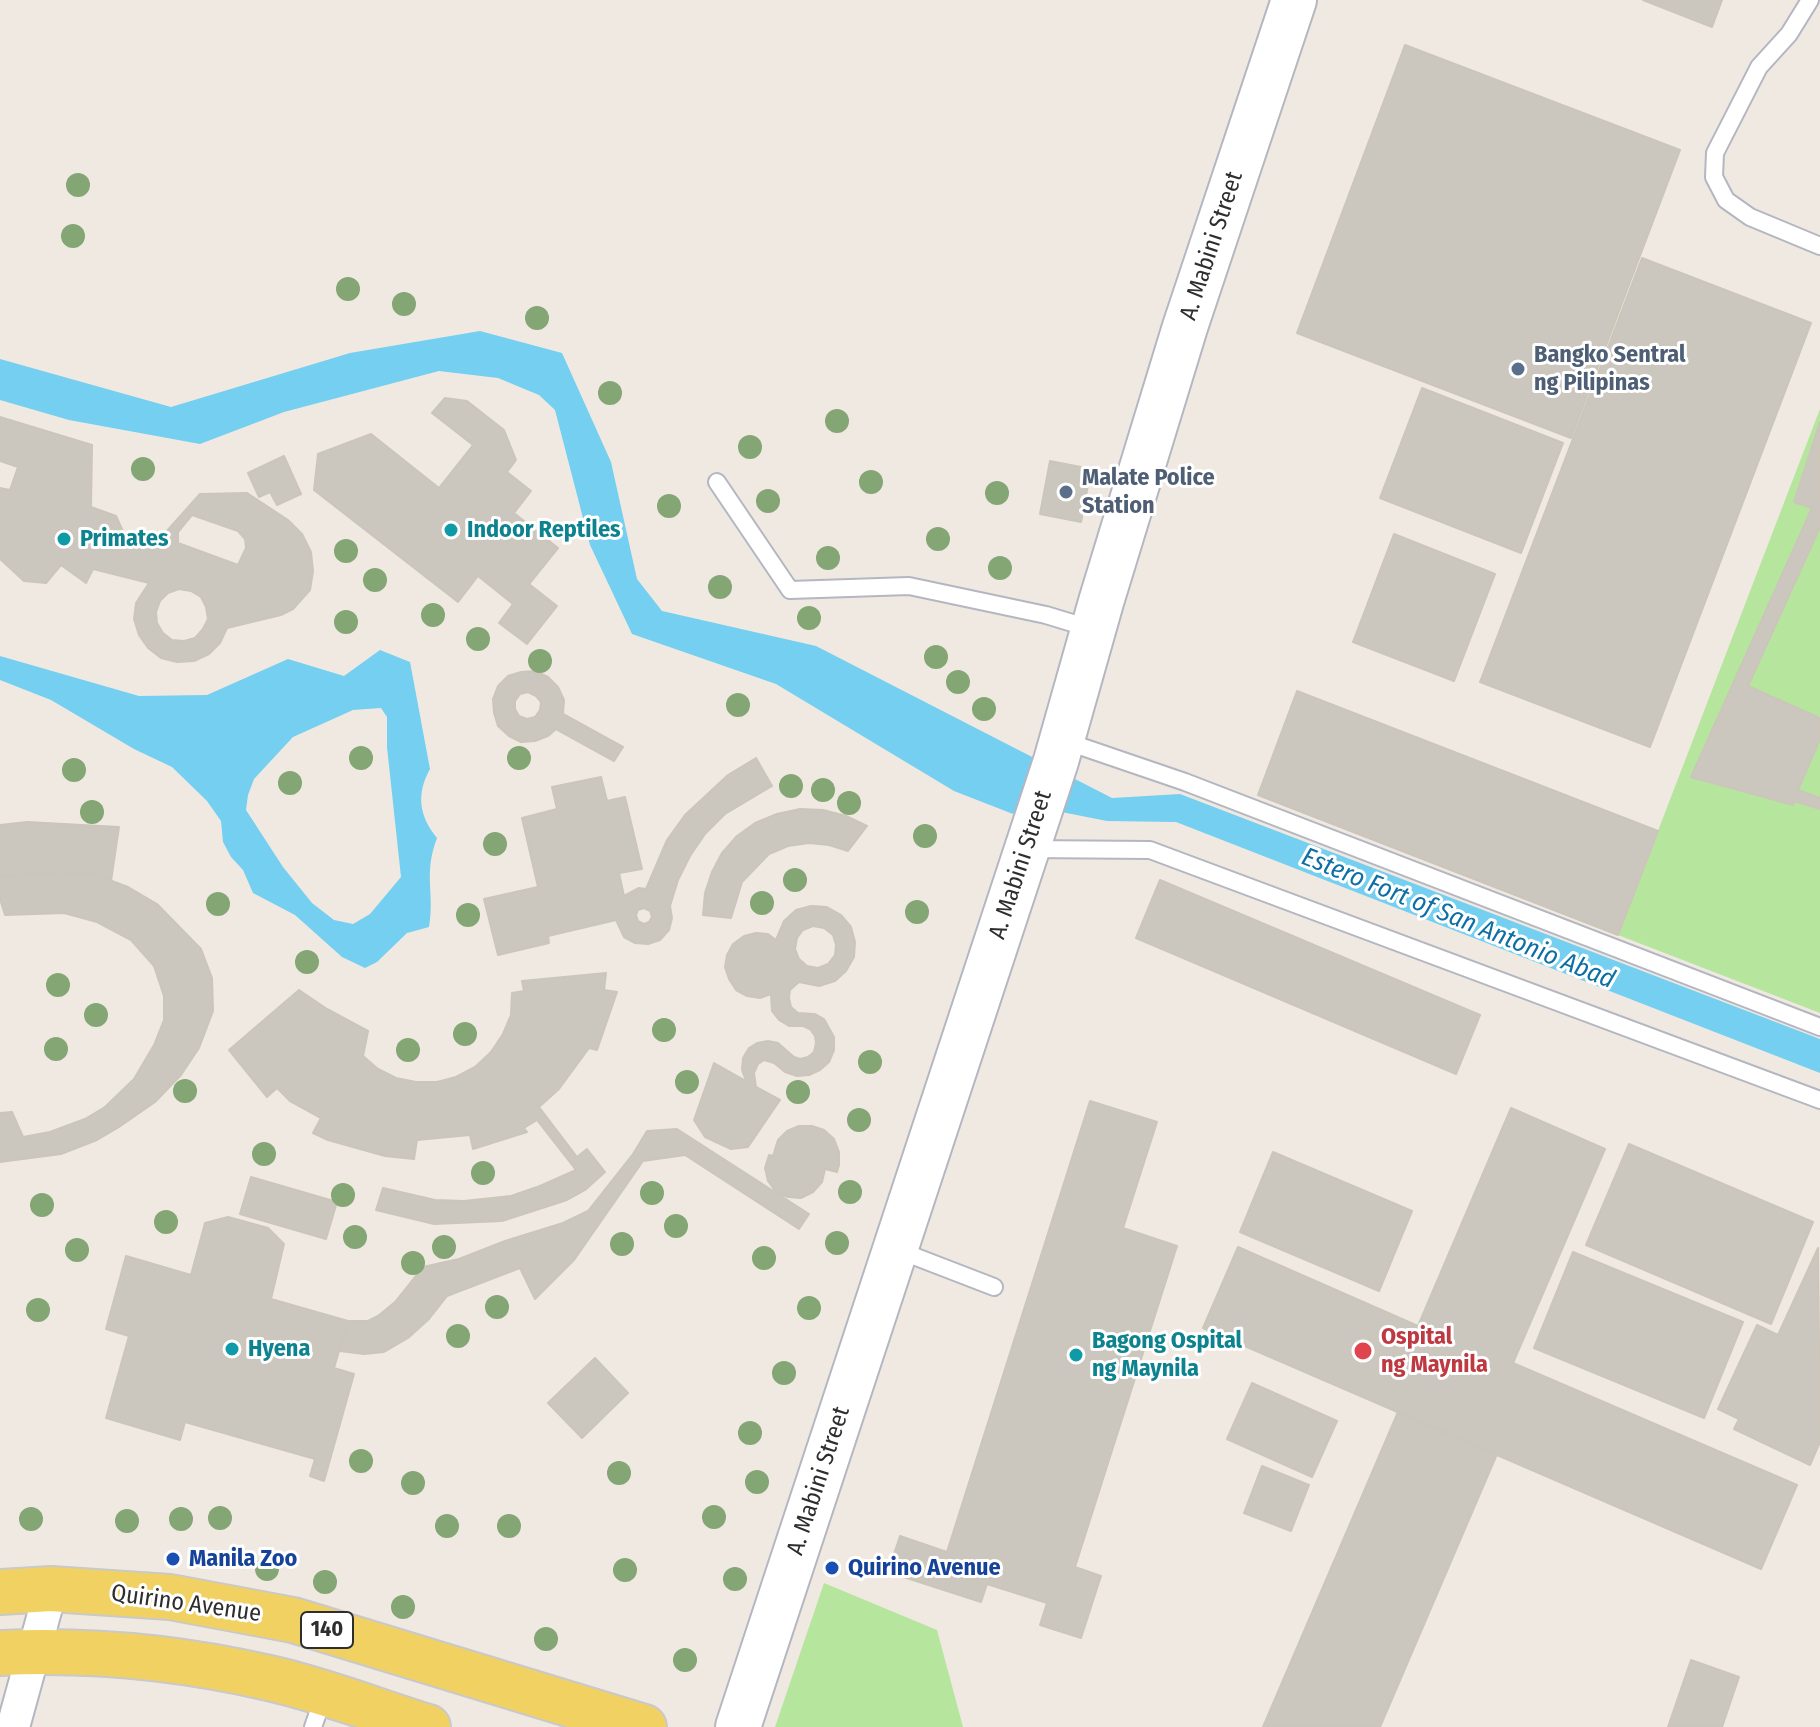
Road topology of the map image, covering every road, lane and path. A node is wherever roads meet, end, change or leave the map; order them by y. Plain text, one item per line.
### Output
1 (1294, 0) edge
2 (1810, 0) edge
3 (1820, 246) edge
4 (717, 482) dead end
5 (1093, 630) junction
6 (1059, 751) junction
7 (1032, 833) junction
8 (1820, 1027) edge
9 (1820, 1100) edge
10 (896, 1248) junction
11 (994, 1287) dead end
12 (51, 1589) junction
13 (0, 1592) edge
14 (17, 1652) edge
15 (319, 1711) edge
16 (417, 1725) edge
17 (13, 1727) edge
18 (644, 1727) edge
19 (738, 1727) edge

1 - 5 main road, A. Mabini Street
2 - 3 lane
4 - 5 lane
5 - 6 main road, A. Mabini Street
6 - 7 main road, A. Mabini Street
6 - 8 lane
7 - 9 lane
7 - 10 main road, A. Mabini Street
10 - 11 lane
10 - 19 main road, A. Mabini Street
12 - 13 main road, Quirino Avenue / 140
12 - 14 street
12 - 18 main road, Quirino Avenue / 140
14 - 15 main road
14 - 17 street
15 - 16 main road

